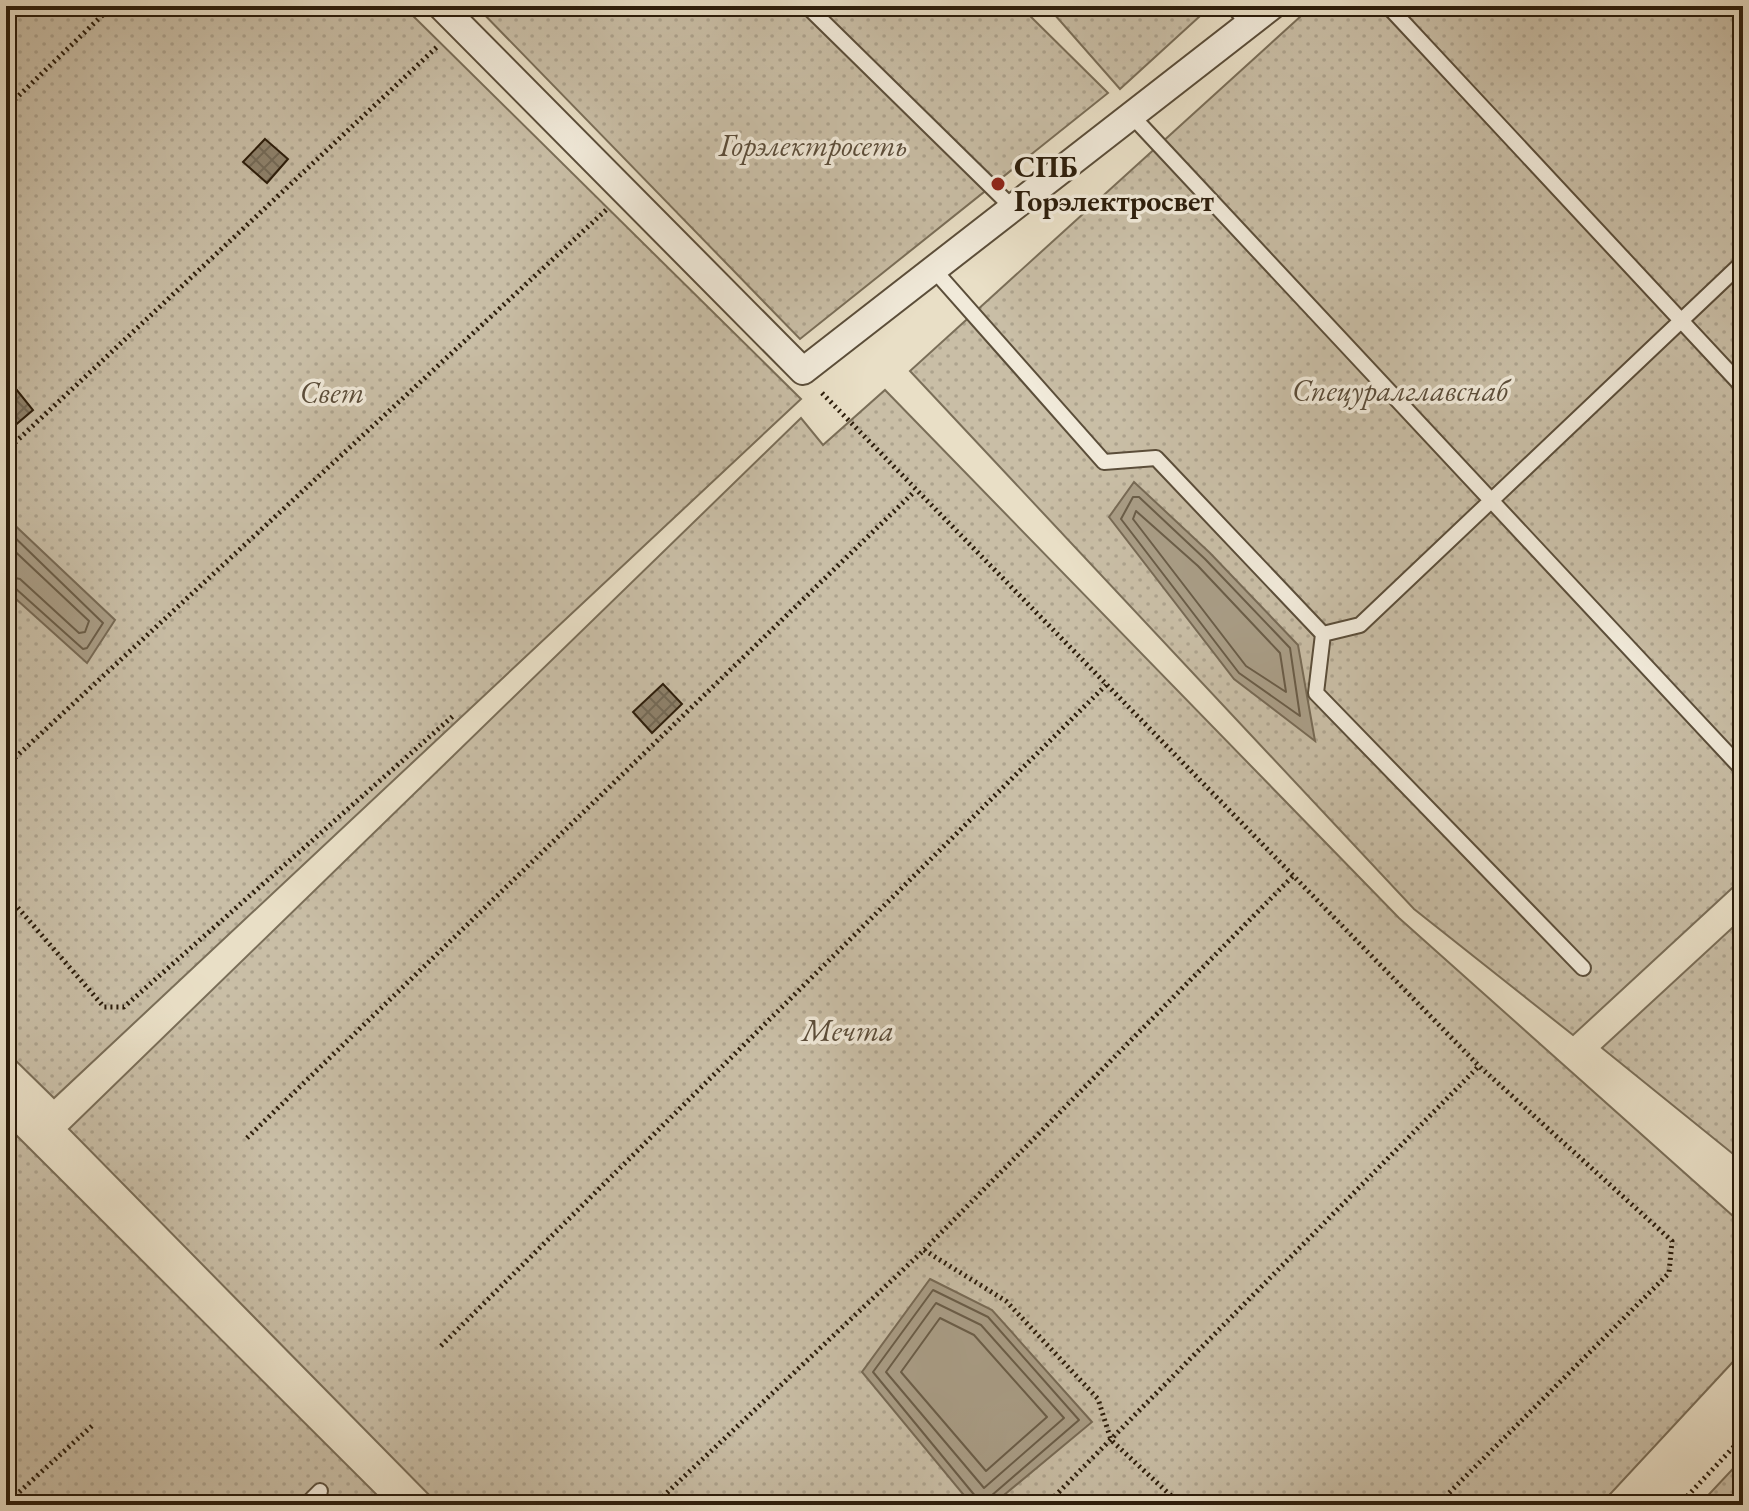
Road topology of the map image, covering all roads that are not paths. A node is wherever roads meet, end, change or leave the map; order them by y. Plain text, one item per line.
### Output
1 (441, 6) edge
2 (807, 6) edge
3 (1233, 6) edge
4 (1272, 6) edge
5 (1388, 6) edge
6 (1250, 26) junction
7 (1133, 117) junction
8 (1015, 210) junction
9 (1743, 262) edge
10 (935, 271) junction
11 (1681, 320) junction
12 (1743, 387) edge
13 (1492, 500) junction
14 (1323, 634) junction
15 (1743, 770) edge
16 (1583, 968) dead end
17 (320, 1491) dead end
18 (306, 1505) edge

1 - 10 street
2 - 8 lane
3 - 6 lane
4 - 6 street
5 - 11 lane
6 - 7 street
7 - 8 street
7 - 13 lane
8 - 10 street
9 - 11 lane
10 - 14 lane
11 - 12 lane
11 - 13 lane
13 - 14 lane
13 - 15 lane
14 - 16 lane
17 - 18 lane

